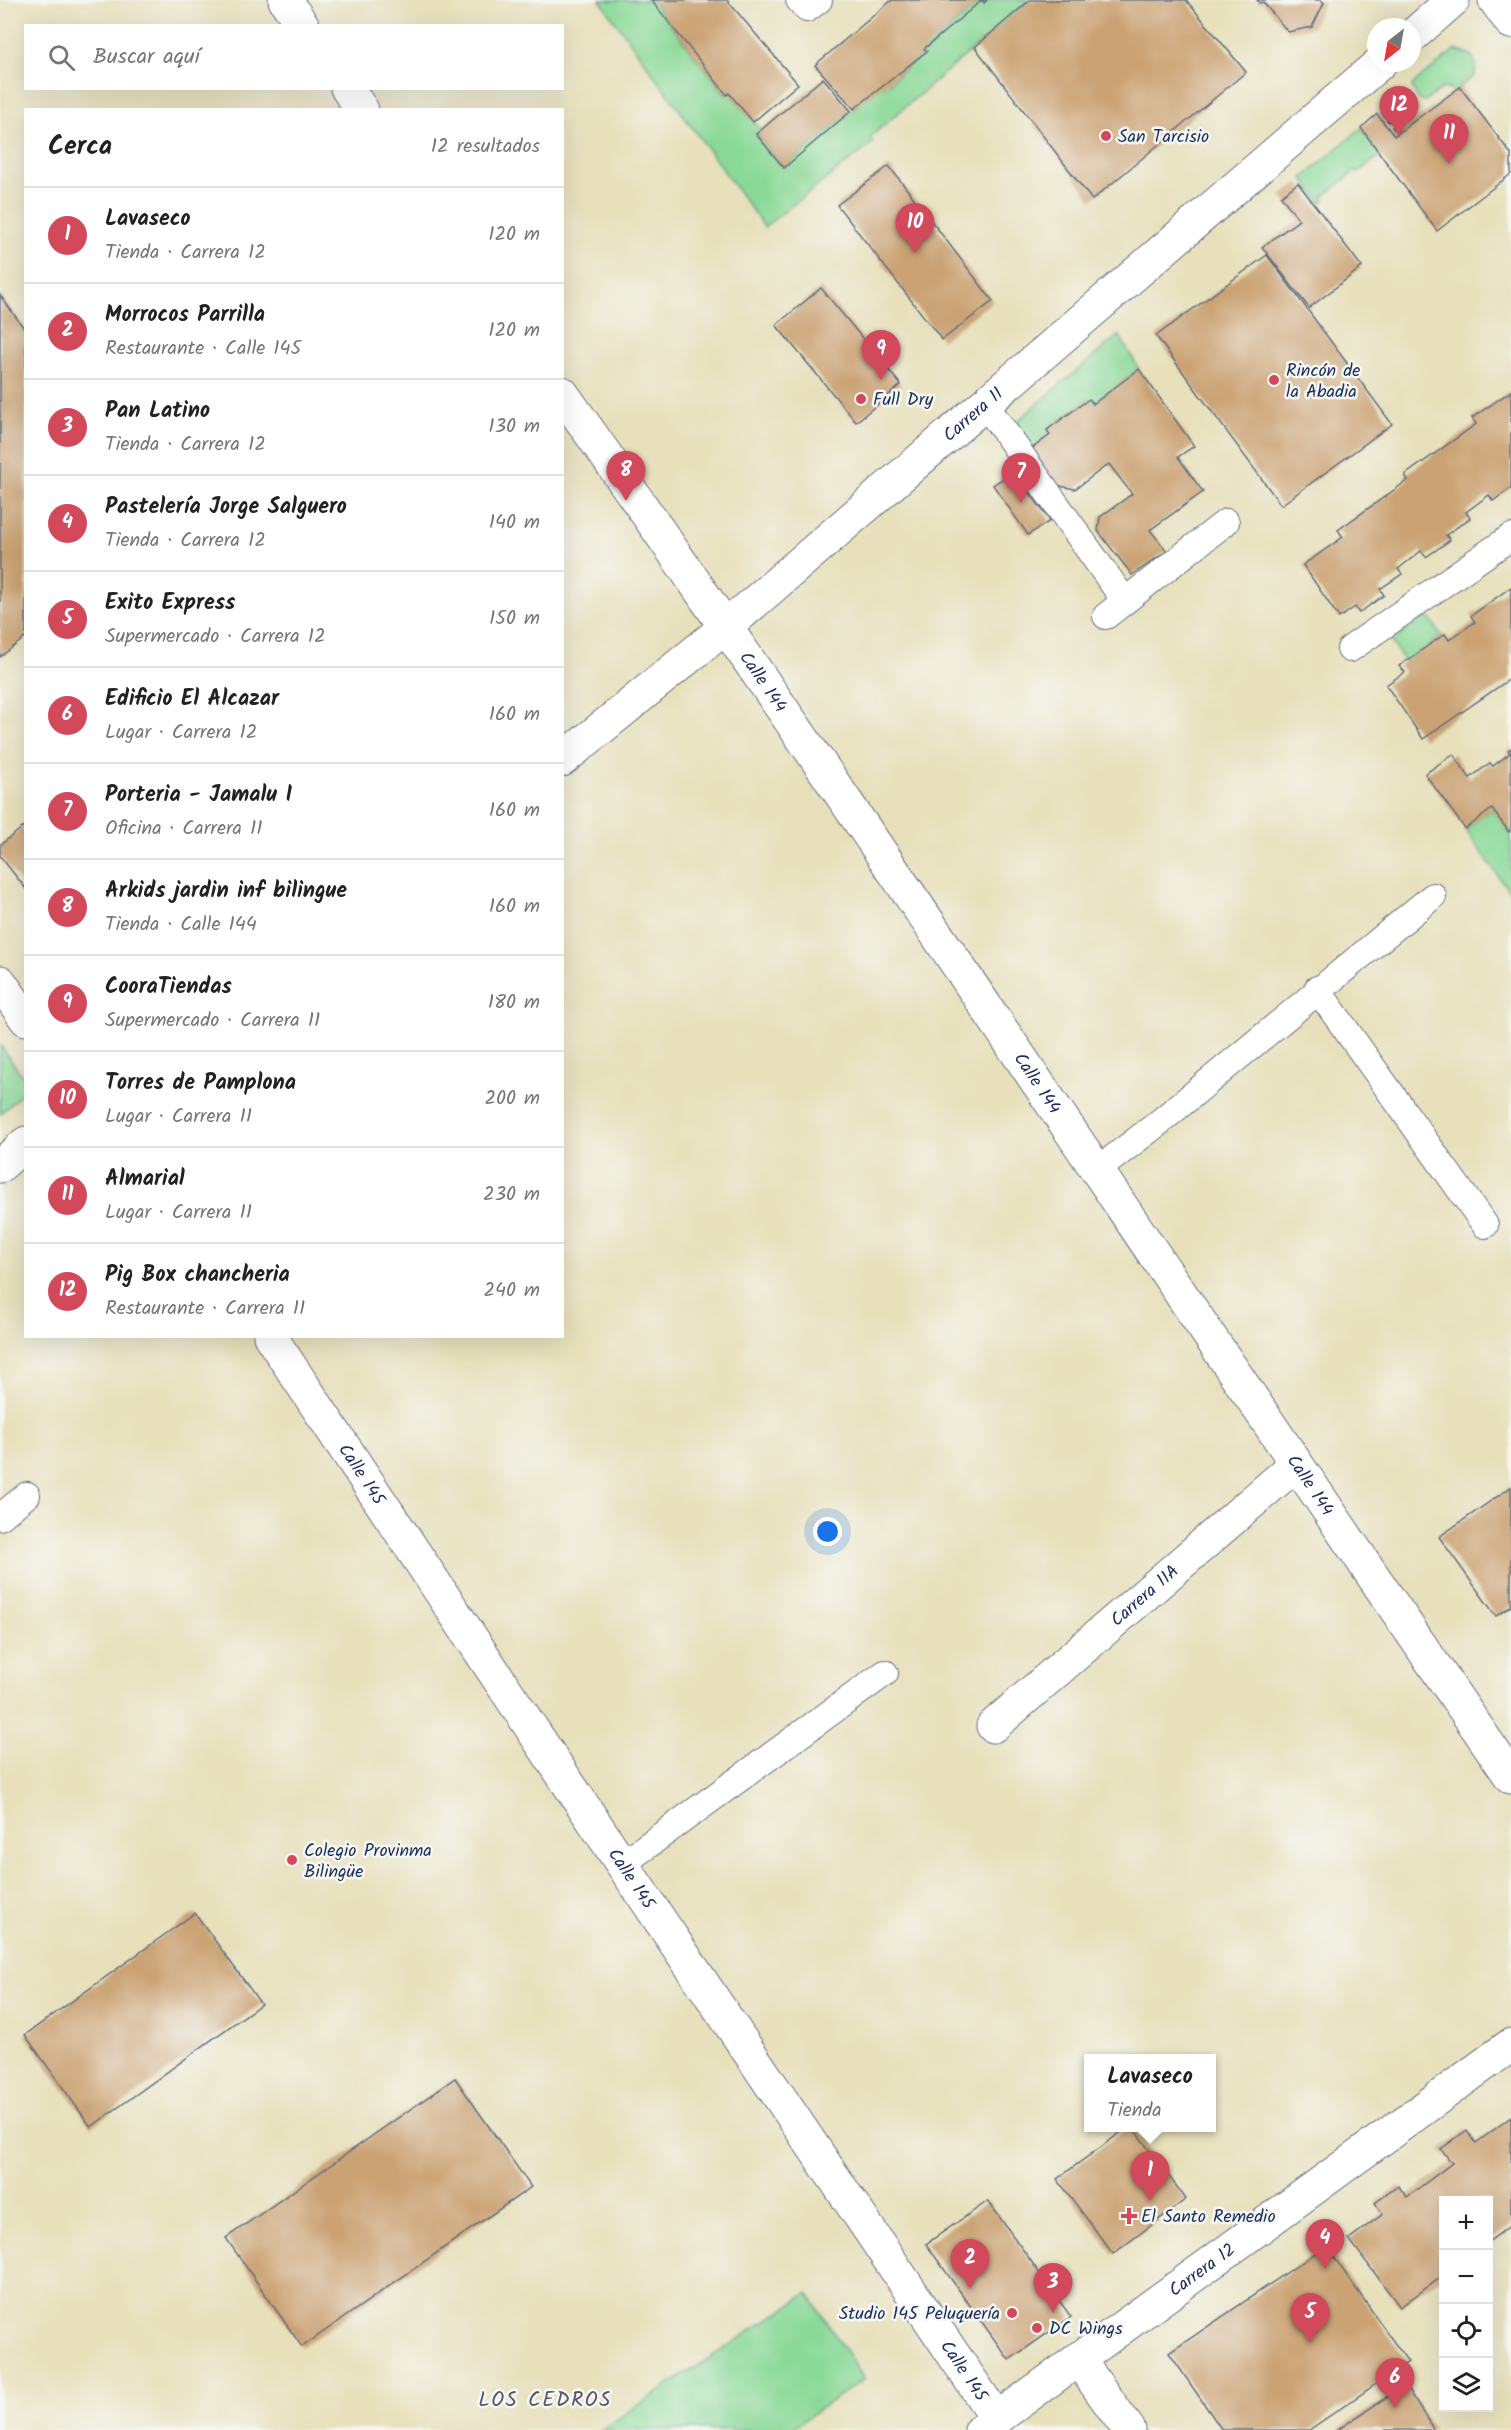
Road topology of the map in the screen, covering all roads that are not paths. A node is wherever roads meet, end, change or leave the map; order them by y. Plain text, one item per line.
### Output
1 (285, 0) edge
2 (799, 0) edge
3 (819, 0) edge
4 (1453, 0) edge
5 (1495, 0) edge
6 (1511, 22) edge
7 (302, 24) edge
8 (1421, 28) edge
9 (1370, 72) edge
10 (348, 90) edge
11 (361, 108) edge
12 (564, 396) edge
13 (985, 404) junction
14 (1226, 522) dead end
15 (1511, 537) edge
16 (727, 626) junction
17 (1350, 649) dead end
18 (564, 758) edge
19 (1433, 896) dead end
20 (0, 982) edge
21 (1317, 989) junction
22 (24, 1016) edge
23 (24, 1145) edge
24 (0, 1166) edge
25 (1096, 1171) junction
26 (1485, 1225) dead end
27 (271, 1338) edge
28 (1295, 1465) junction
29 (27, 1495) dead end
30 (0, 1517) edge
31 (885, 1673) dead end
32 (993, 1726) dead end
33 (1511, 1777) edge
34 (622, 1864) junction
35 (1511, 2045) edge
36 (1078, 2359) junction
37 (989, 2424) edge
38 (1129, 2430) edge

1 - 7 street
2 - 3 lane
4 - 8 street
5 - 6 street
9 - 13 street, Carrera 11
10 - 11 street
12 - 16 street, Calle 144
13 - 14 lane
13 - 16 street, Carrera 11
15 - 17 lane
16 - 18 street, Carrera 11
16 - 25 street, Calle 144
19 - 21 lane
20 - 22 street
21 - 25 lane
21 - 26 lane
23 - 24 street
25 - 28 street, Calle 144
27 - 34 street, Calle 145
28 - 32 street, Carrera 11A
28 - 33 street, Calle 144
29 - 30 lane
31 - 34 lane
34 - 37 street, Calle 145
35 - 36 street, Carrera 12
36 - 37 street, Carrera 12
36 - 38 street

